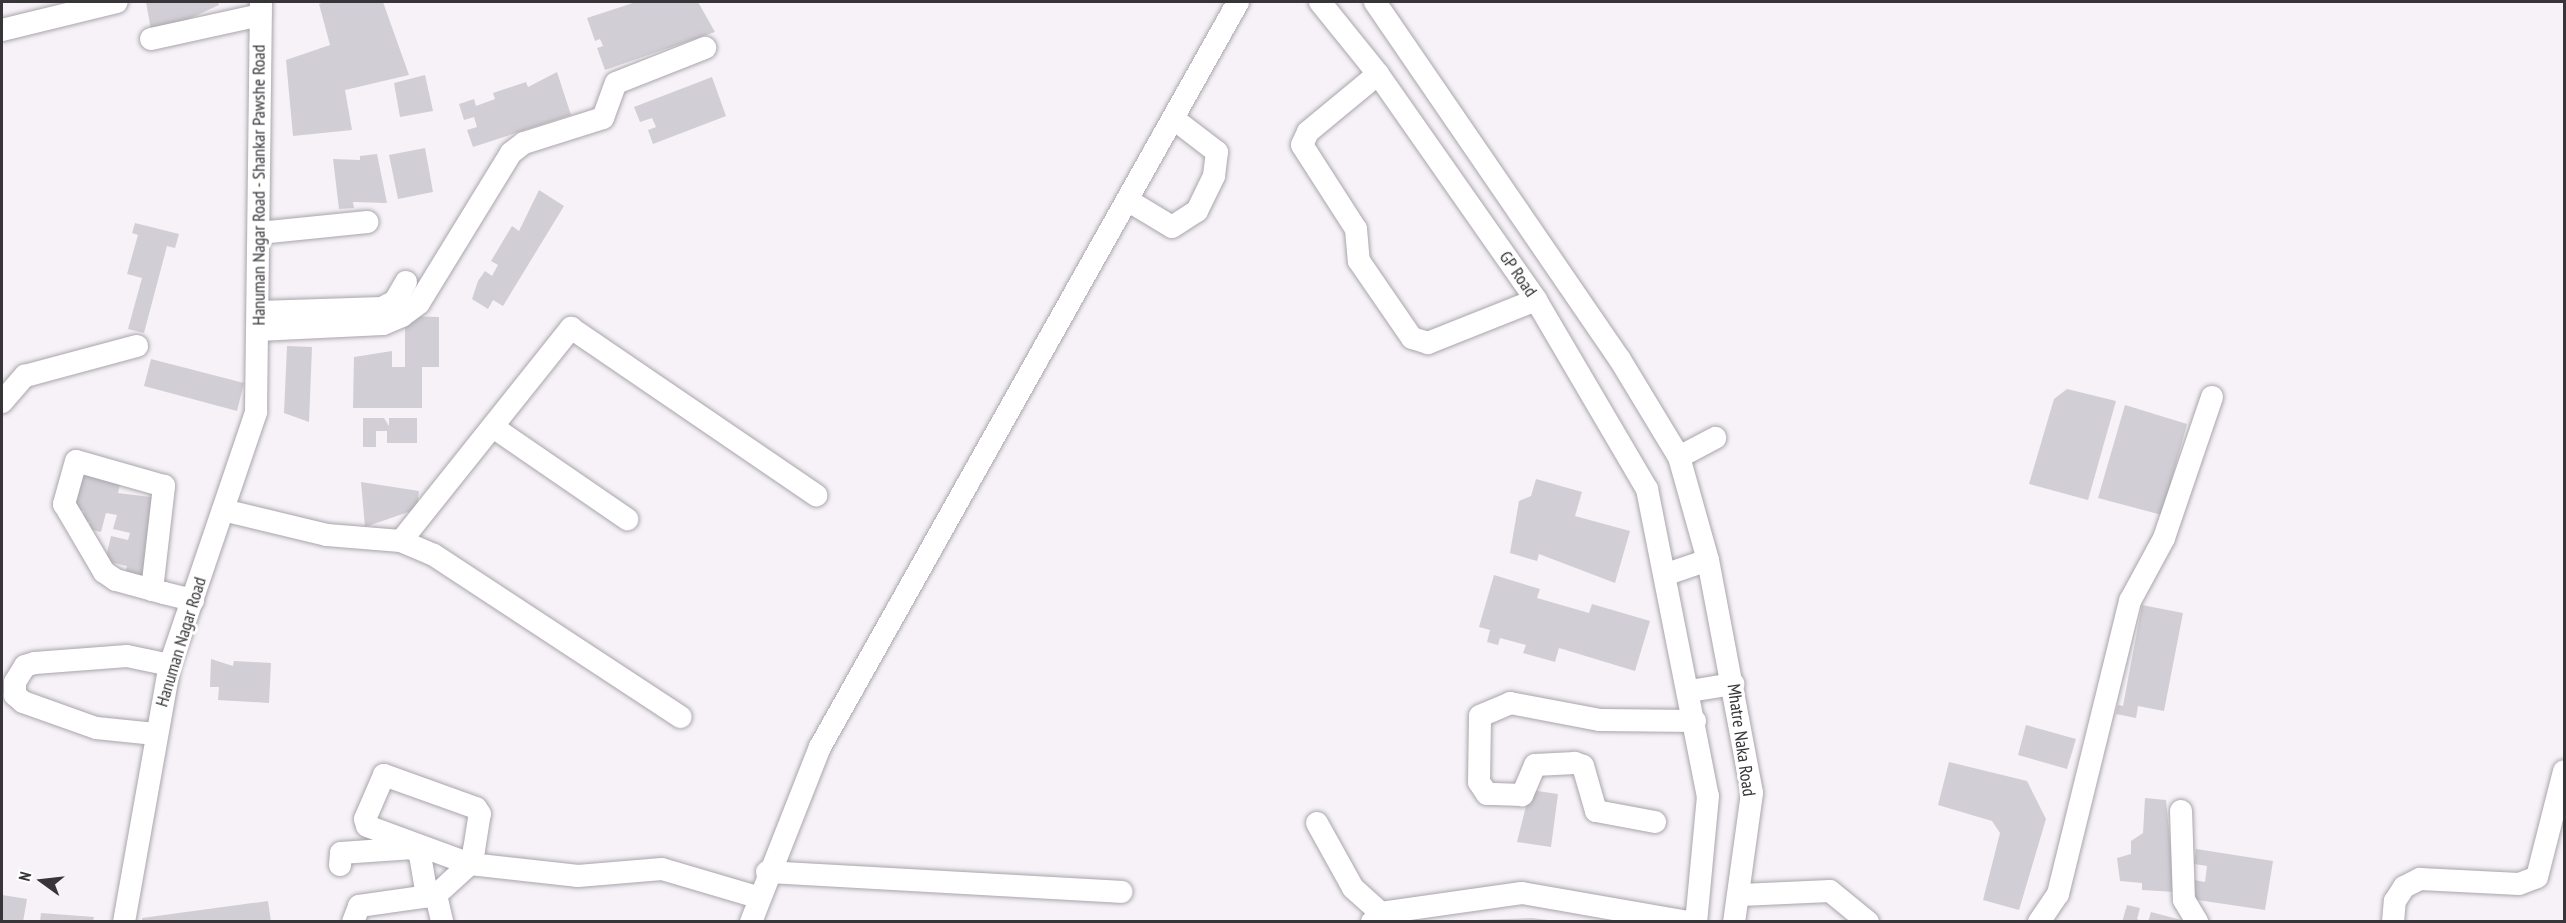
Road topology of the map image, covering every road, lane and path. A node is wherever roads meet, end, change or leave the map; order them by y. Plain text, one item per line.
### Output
1 (117, 2) edge
2 (1238, 2) edge
3 (1320, 2) edge
4 (1375, 2) edge
5 (260, 8) edge
6 (2, 30) edge
7 (151, 39) dead end
8 (705, 48) dead end
9 (1378, 74) junction
10 (1174, 119) junction
11 (1129, 201) junction
12 (367, 222) dead end
13 (259, 233) junction
14 (406, 282) dead end
15 (1536, 300) junction
16 (258, 321) junction
17 (136, 346) dead end
18 (256, 369) joint
19 (2212, 397) dead end
20 (2, 402) edge
21 (493, 427) junction
22 (1715, 438) dead end
23 (1679, 456) junction
24 (816, 495) dead end
25 (223, 510) junction
26 (627, 519) dead end
27 (401, 541) junction
28 (1708, 560) junction
29 (1667, 574) junction
30 (152, 590) junction
31 (193, 600) junction
32 (170, 665) junction
33 (1733, 684) junction
34 (1690, 691) junction
35 (681, 717) dead end
36 (1695, 721) junction
37 (155, 734) junction
38 (2565, 771) edge
39 (2181, 811) dead end
40 (1655, 822) dead end
41 (1317, 823) dead end
42 (470, 864) junction
43 (340, 865) dead end
44 (767, 872) junction
45 (1830, 891) junction
46 (1121, 892) dead end
47 (432, 896) junction
48 (1742, 896) junction
49 (757, 897) junction
50 (1427, 914) edge
51 (1623, 915) edge
52 (1377, 917) edge
53 (124, 921) edge
54 (353, 921) edge
55 (442, 921) edge
56 (751, 921) edge
57 (1688, 921) edge
58 (1696, 921) edge
59 (1734, 921) edge
60 (1848, 921) edge
61 (1868, 921) edge
62 (2039, 921) edge
63 (2197, 921) edge
64 (2393, 921) edge

1 - 6 street
2 - 10 street
3 - 9 street, GP Road
4 - 23 street, GP Road
5 - 7 street
5 - 13 street, Hanuman Nagar Road - Shankar Pawshe Road
8 - 16 street
9 - 15 street, GP Road
9 - 15 street
10 - 11 street
10 - 11 street
11 - 44 street
12 - 13 street
13 - 16 street, Hanuman Nagar Road - Shankar Pawshe Road
14 - 16 street
15 - 29 street, GP Road
16 - 18 street, Hanuman Nagar Road - Shankar Pawshe Road
17 - 20 street
18 - 25 street, Hanuman Nagar Road
19 - 62 street
21 - 24 street
21 - 26 street
21 - 27 street
22 - 23 street
23 - 28 street, GP Road
25 - 27 street
25 - 31 street, Hanuman Nagar Road
27 - 35 street
28 - 29 street
28 - 33 street, Mhatre Naka Road
29 - 34 street
30 - 30 street
30 - 31 street
31 - 32 street, Hanuman Nagar Road
32 - 37 street, Hanuman Nagar Road
32 - 37 street
33 - 34 street
33 - 48 street, Mhatre Naka Road
34 - 36 street
36 - 40 street
36 - 58 street
37 - 53 street, Hanuman Nagar Road
38 - 64 street
39 - 63 street
41 - 52 street
42 - 42 street
42 - 47 street
42 - 49 street
43 - 47 street
44 - 46 street
44 - 49 street
45 - 48 street
45 - 60 street
45 - 61 street
47 - 54 street
47 - 55 street
48 - 59 street, Mhatre Naka Road
49 - 56 street
50 - 51 street
50 - 52 street
51 - 57 street

